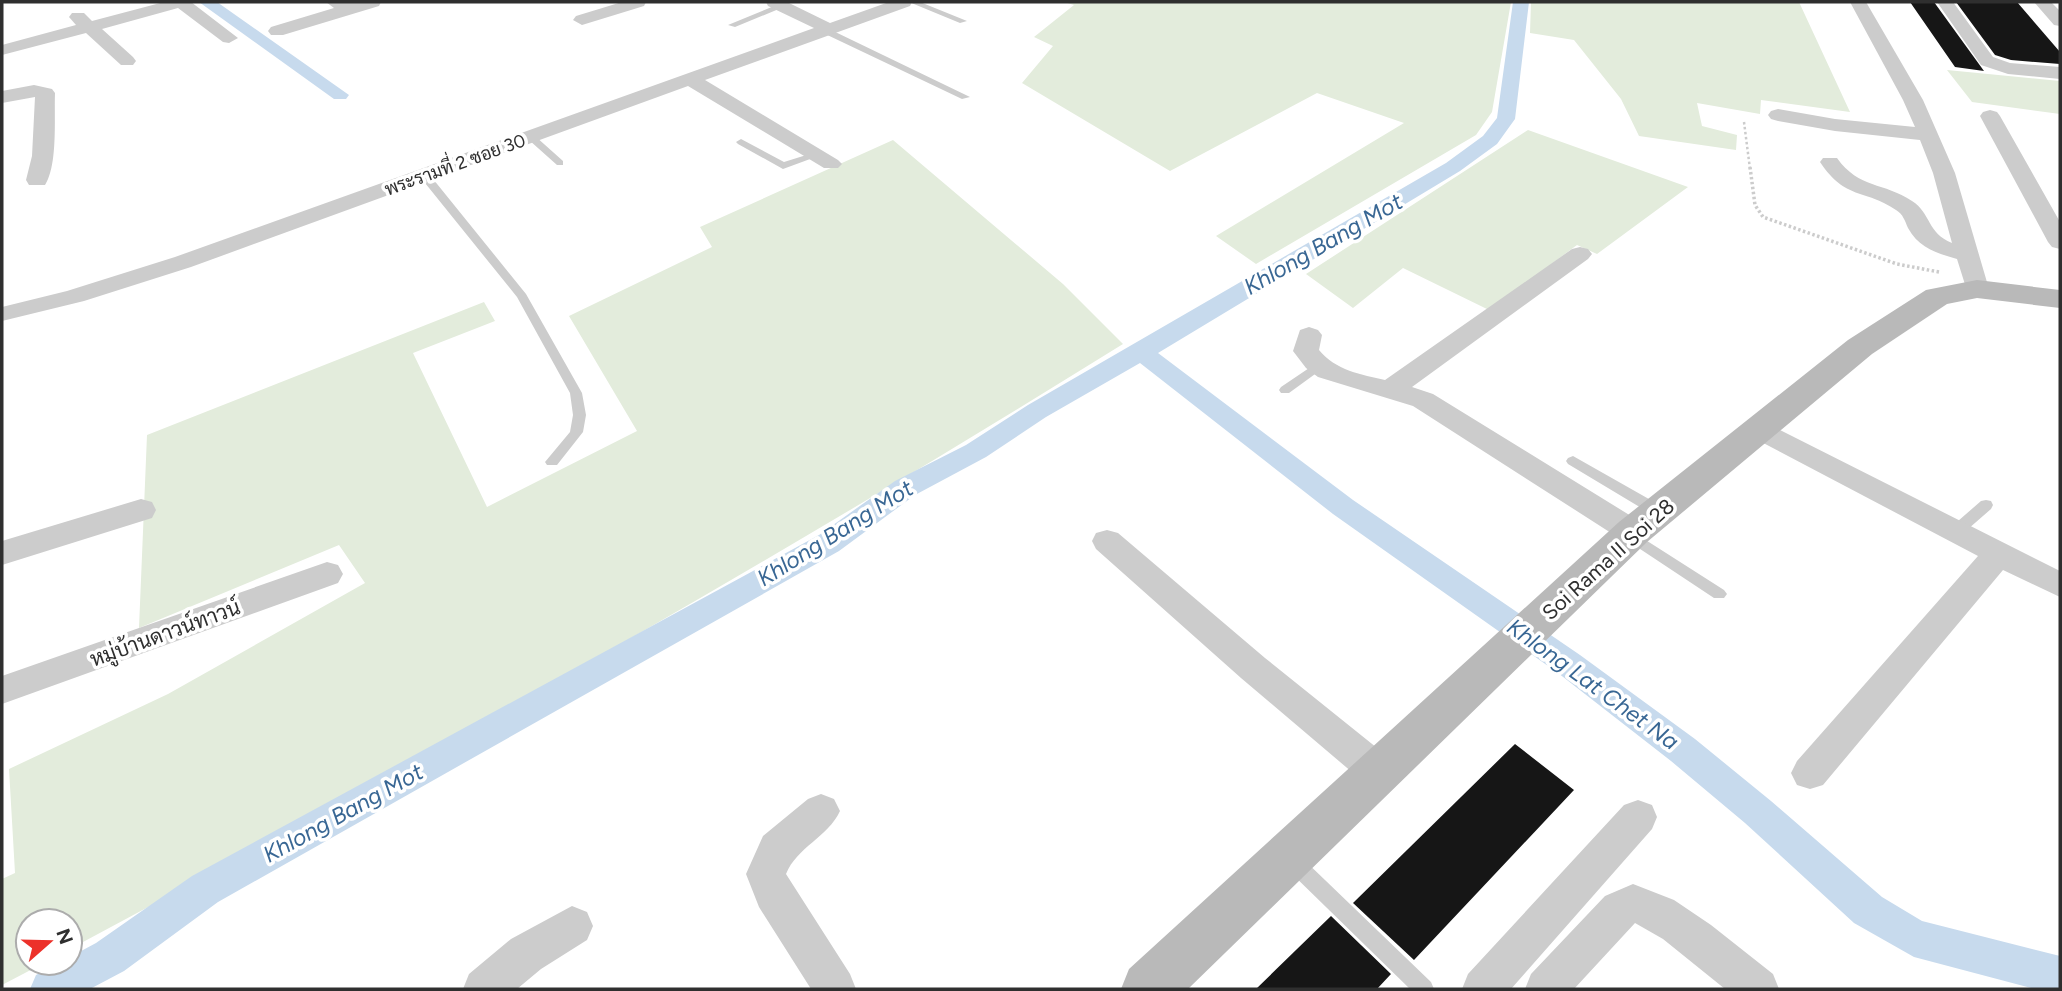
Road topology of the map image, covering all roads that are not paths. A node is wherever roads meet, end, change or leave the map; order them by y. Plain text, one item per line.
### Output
1 (181, 2) edge
2 (373, 2) edge
3 (638, 2) edge
4 (913, 2) edge
5 (1858, 2) edge
6 (1945, 2) edge
7 (2042, 2) edge
8 (893, 3) edge
9 (778, 4) edge
10 (342, 5) edge
11 (72, 13) dead end
12 (582, 20) dead end
13 (963, 21) dead end
14 (2060, 21) edge
15 (732, 24) dead end
16 (90, 26) junction
17 (827, 29) junction
18 (277, 30) dead end
19 (229, 38) dead end
20 (2, 50) edge
21 (127, 61) dead end
22 (2060, 73) edge
23 (691, 80) junction
24 (2, 97) edge
25 (965, 97) dead end
26 (1778, 115) dead end
27 (1990, 117) dead end
28 (1928, 135) junction
29 (532, 138) junction
30 (741, 142) dead end
31 (824, 159) joint
32 (1830, 162) dead end
33 (560, 163) dead end
34 (425, 176) junction
35 (37, 180) dead end
36 (2060, 242) edge
37 (1580, 254) dead end
38 (1968, 255) junction
39 (1976, 284) junction
40 (2060, 299) edge
41 (2, 314) edge
42 (1309, 335) dead end
43 (1318, 366) junction
44 (1285, 390) dead end
45 (1390, 390) junction
46 (1760, 429) junction
47 (1573, 461) dead end
48 (552, 462) dead end
49 (1986, 505) dead end
50 (141, 510) dead end
51 (1641, 526) junction
52 (1955, 531) junction
53 (1107, 541) dead end
54 (2, 553) edge
55 (1999, 553) junction
56 (327, 574) dead end
57 (2057, 578) edge
58 (1719, 594) dead end
59 (2, 690) edge
60 (1379, 772) junction
61 (1810, 773) dead end
62 (821, 811) dead end
63 (1638, 817) dead end
64 (1288, 858) junction
65 (572, 926) dead end
66 (484, 989) edge
67 (835, 989) edge
68 (1149, 989) edge
69 (1424, 989) edge
70 (1483, 989) edge
71 (1546, 989) edge
72 (1758, 989) edge

1 - 16 street
1 - 19 street
2 - 10 street
3 - 12 street
4 - 13 lane
5 - 28 street
6 - 22 street
7 - 14 street
8 - 17 street, พระรามที่ 2 ซอย 30
9 - 15 lane
9 - 17 street
10 - 18 street
11 - 16 street
16 - 20 street
16 - 21 street
17 - 23 street, พระรามที่ 2 ซอย 30
17 - 25 lane
23 - 29 street, พระรามที่ 2 ซอย 30
23 - 31 street
24 - 35 street
26 - 28 street
27 - 36 street
28 - 38 street
29 - 33 lane
29 - 34 street, พระรามที่ 2 ซอย 30
30 - 31 lane
32 - 38 street
34 - 41 street, พระรามที่ 2 ซอย 30
34 - 48 lane
37 - 45 street
38 - 39 street
39 - 40 street, Soi Rama II Soi 28
39 - 46 street, Soi Rama II Soi 28
42 - 43 street
43 - 44 lane
43 - 45 street
45 - 51 street
46 - 51 street, Soi Rama II Soi 28
46 - 52 street
47 - 51 lane
49 - 52 lane
50 - 54 street
51 - 58 lane
51 - 60 street, Soi Rama II Soi 28
52 - 55 street
53 - 60 street
55 - 57 street
55 - 61 street
56 - 59 street, หมู่บ้านดาวน์ทาวน์
60 - 64 street, Soi Rama II Soi 28
62 - 67 street
63 - 70 street
64 - 68 street, Soi Rama II Soi 28
64 - 69 lane
65 - 66 street
71 - 72 street

